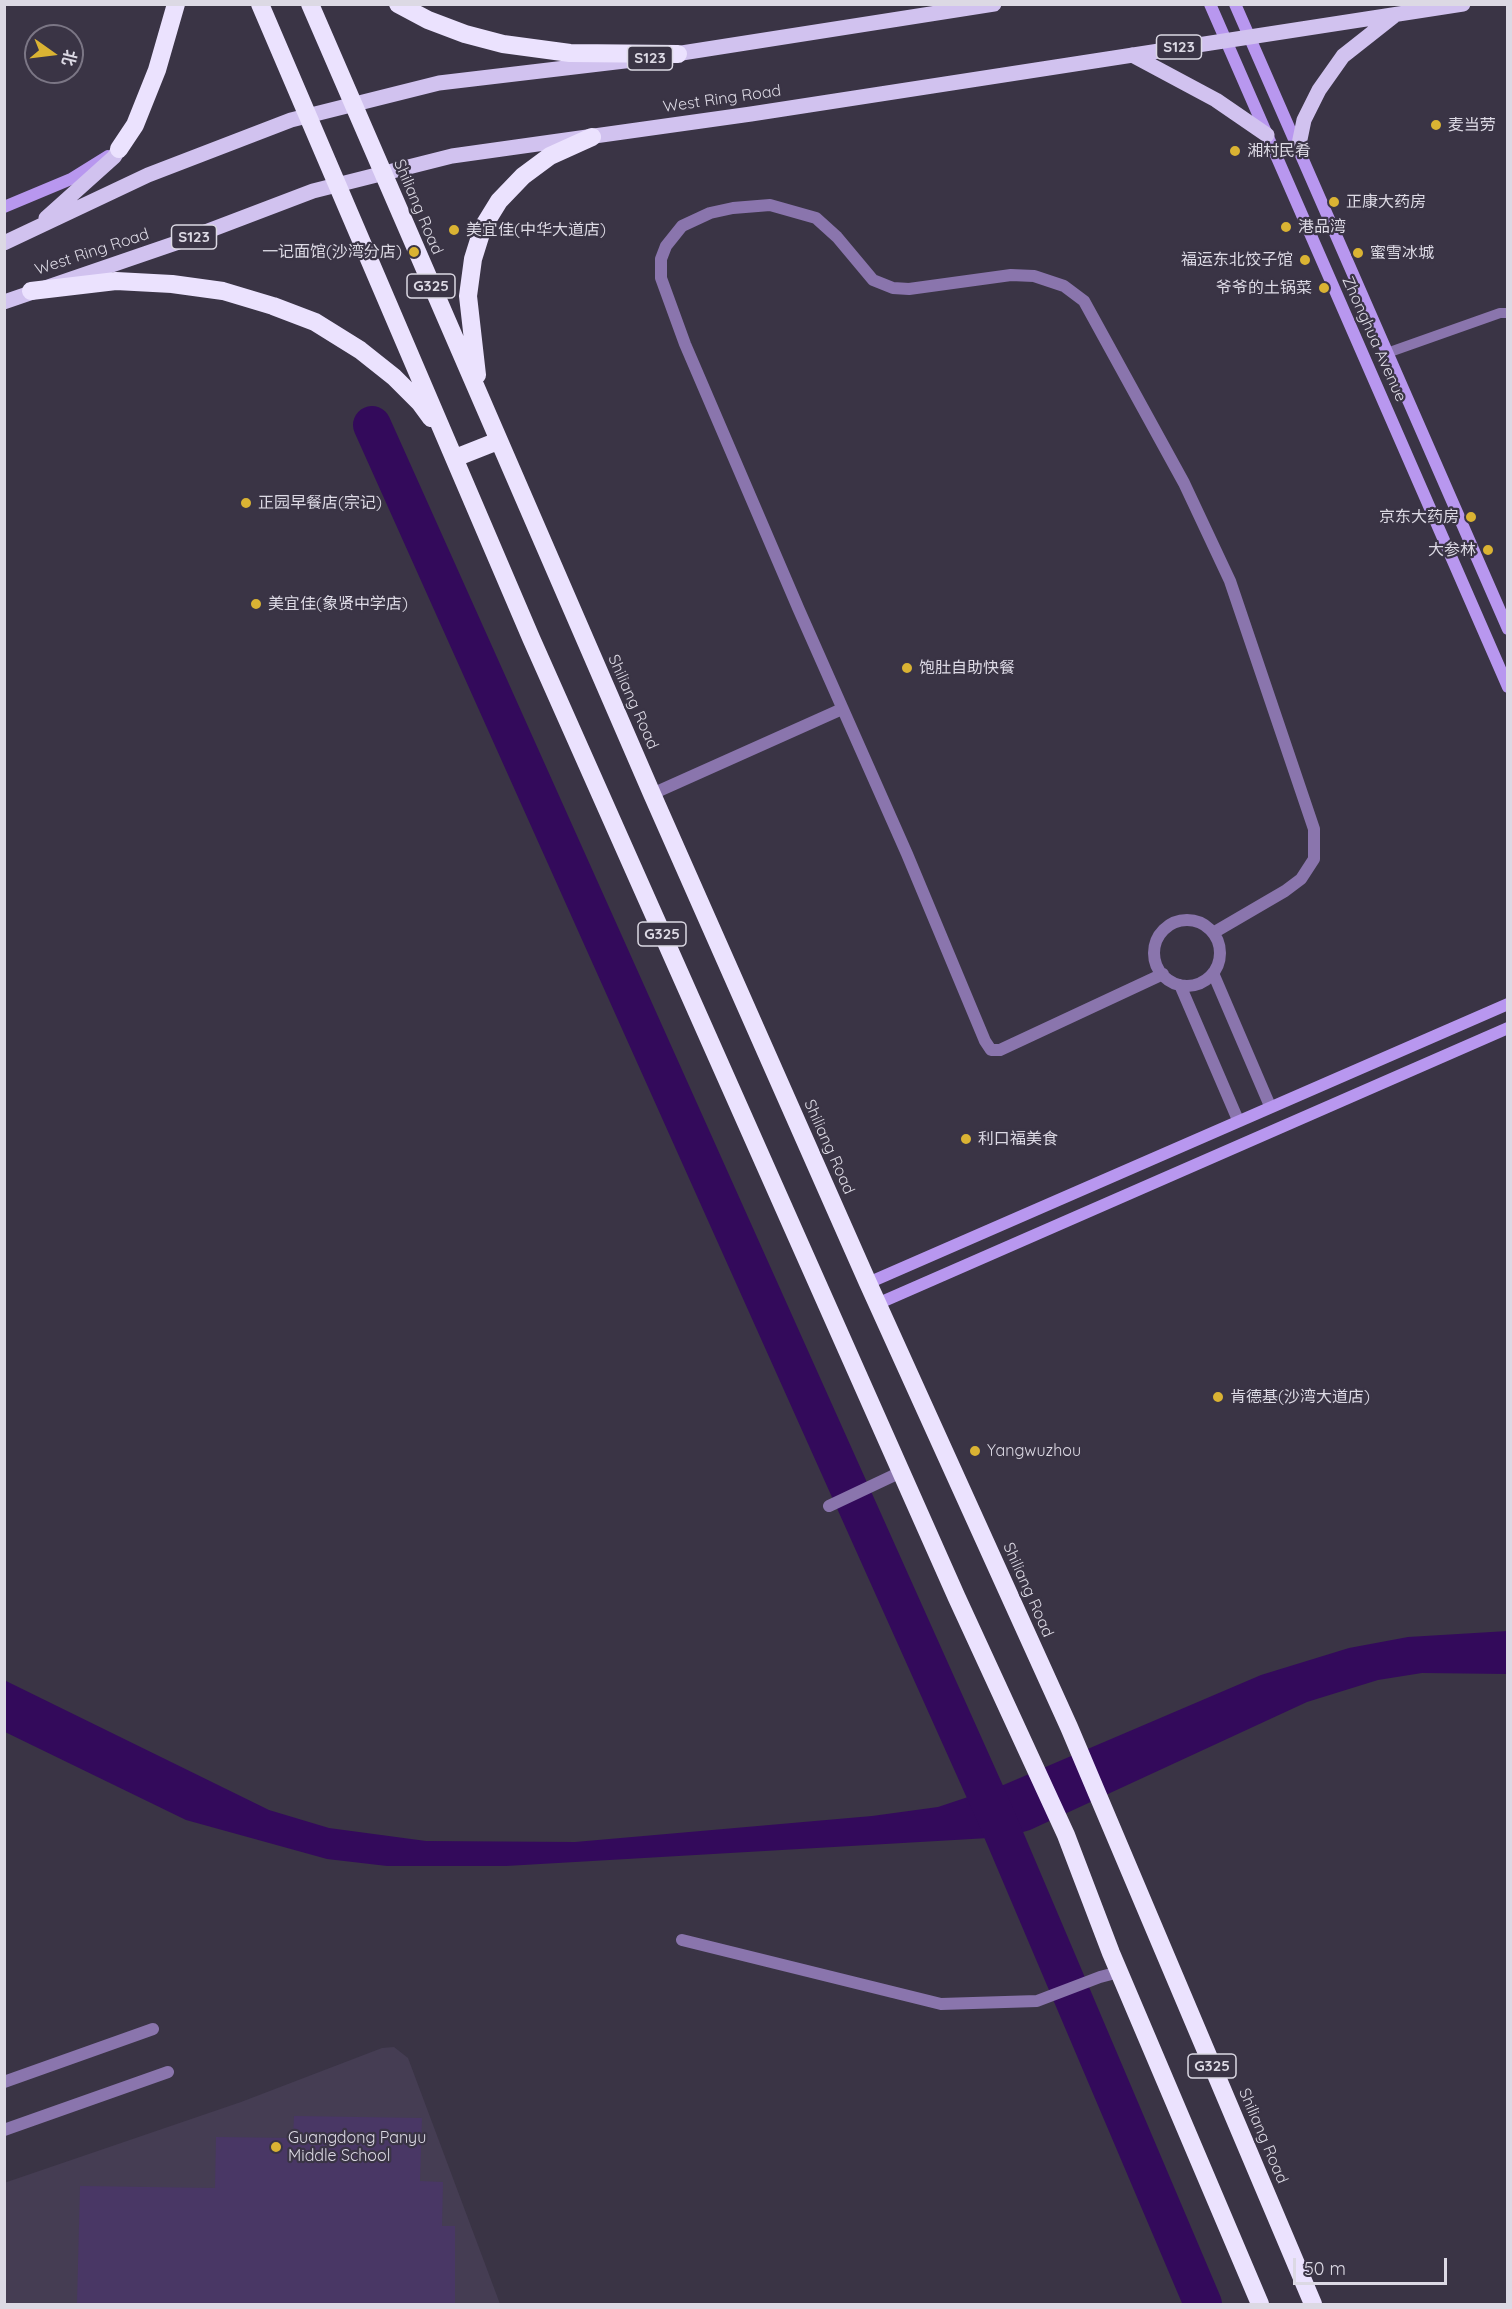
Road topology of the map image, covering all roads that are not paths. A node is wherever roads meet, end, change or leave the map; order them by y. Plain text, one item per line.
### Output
1 (176, 4) edge
2 (260, 4) edge
3 (310, 4) edge
4 (398, 4) edge
5 (994, 4) edge
6 (1210, 4) edge
7 (1235, 4) edge
8 (1463, 4) edge
9 (1396, 14) junction
10 (1249, 37) junction
11 (1226, 40) junction
12 (678, 54) junction
13 (1132, 55) junction
14 (353, 105) junction
15 (308, 116) junction
16 (1267, 135) junction
17 (592, 137) junction
18 (119, 149) junction
19 (1299, 149) junction
20 (383, 173) junction
21 (338, 185) junction
22 (4, 207) edge
23 (33, 230) junction
24 (4, 243) edge
25 (31, 291) junction
26 (4, 302) edge
27 (1508, 313) edge
28 (1387, 353) junction
29 (479, 398) junction
30 (448, 441) junction
31 (498, 441) junction
32 (454, 458) junction
33 (1508, 629) edge
34 (1508, 687) edge
35 (842, 709) junction
36 (652, 794) junction
37 (1213, 933) junction
38 (1213, 973) junction
39 (1163, 975) junction
40 (1180, 985) junction
41 (1508, 1004) edge
42 (1508, 1028) edge
43 (1270, 1106) junction
44 (1238, 1120) junction
45 (867, 1283) junction
46 (877, 1304) junction
47 (901, 1472) junction
48 (829, 1506) dead end
49 (682, 1940) dead end
50 (1119, 1972) junction
51 (153, 2029) dead end
52 (168, 2072) dead end
53 (4, 2082) edge
54 (4, 2130) edge
55 (1260, 2304) edge
56 (1313, 2304) edge

1 - 18 highway
2 - 15 highway, G325
3 - 14 highway, Shiliang Road / G325
4 - 12 highway
5 - 12 main road, S123
6 - 11 street, Zhonghua Avenue
7 - 10 street, Zhonghua Avenue
8 - 9 main road, West Ring Road / S123
9 - 10 main road, West Ring Road / S123
9 - 19 main road
10 - 11 main road, West Ring Road / S123
10 - 19 street, Zhonghua Avenue
11 - 13 main road, West Ring Road / S123
11 - 16 street, Zhonghua Avenue
12 - 14 main road, S123
13 - 16 main road
13 - 17 main road, West Ring Road / S123
14 - 15 main road, S123
14 - 20 highway, Shiliang Road / G325
15 - 21 highway, G325
15 - 23 main road, S123
16 - 34 street, Zhonghua Avenue
17 - 20 main road, West Ring Road / S123
17 - 29 highway
18 - 22 street
18 - 23 main road
19 - 28 street, Zhonghua Avenue
20 - 21 main road, West Ring Road / S123
20 - 29 highway, Shiliang Road / G325
21 - 25 main road, West Ring Road / S123
21 - 30 highway, G325
23 - 24 main road, S123
25 - 26 main road, West Ring Road / S123
25 - 30 highway
27 - 28 lane
28 - 33 street, Zhonghua Avenue
29 - 31 highway, Shiliang Road / G325
30 - 32 highway, G325
31 - 32 highway
31 - 36 highway, Shiliang Road / G325
32 - 47 highway, G325
35 - 36 street
35 - 37 street
35 - 39 street
36 - 45 highway, Shiliang Road / G325
37 - 38 street
37 - 39 street
38 - 40 street
38 - 43 street
39 - 40 street
40 - 44 street
41 - 43 street
42 - 46 street
43 - 44 street
44 - 45 street
45 - 46 highway, Shiliang Road / G325
46 - 56 highway, Shiliang Road / G325
47 - 48 street
47 - 50 highway, G325
49 - 50 street
50 - 55 highway, G325
51 - 53 street
52 - 54 street

